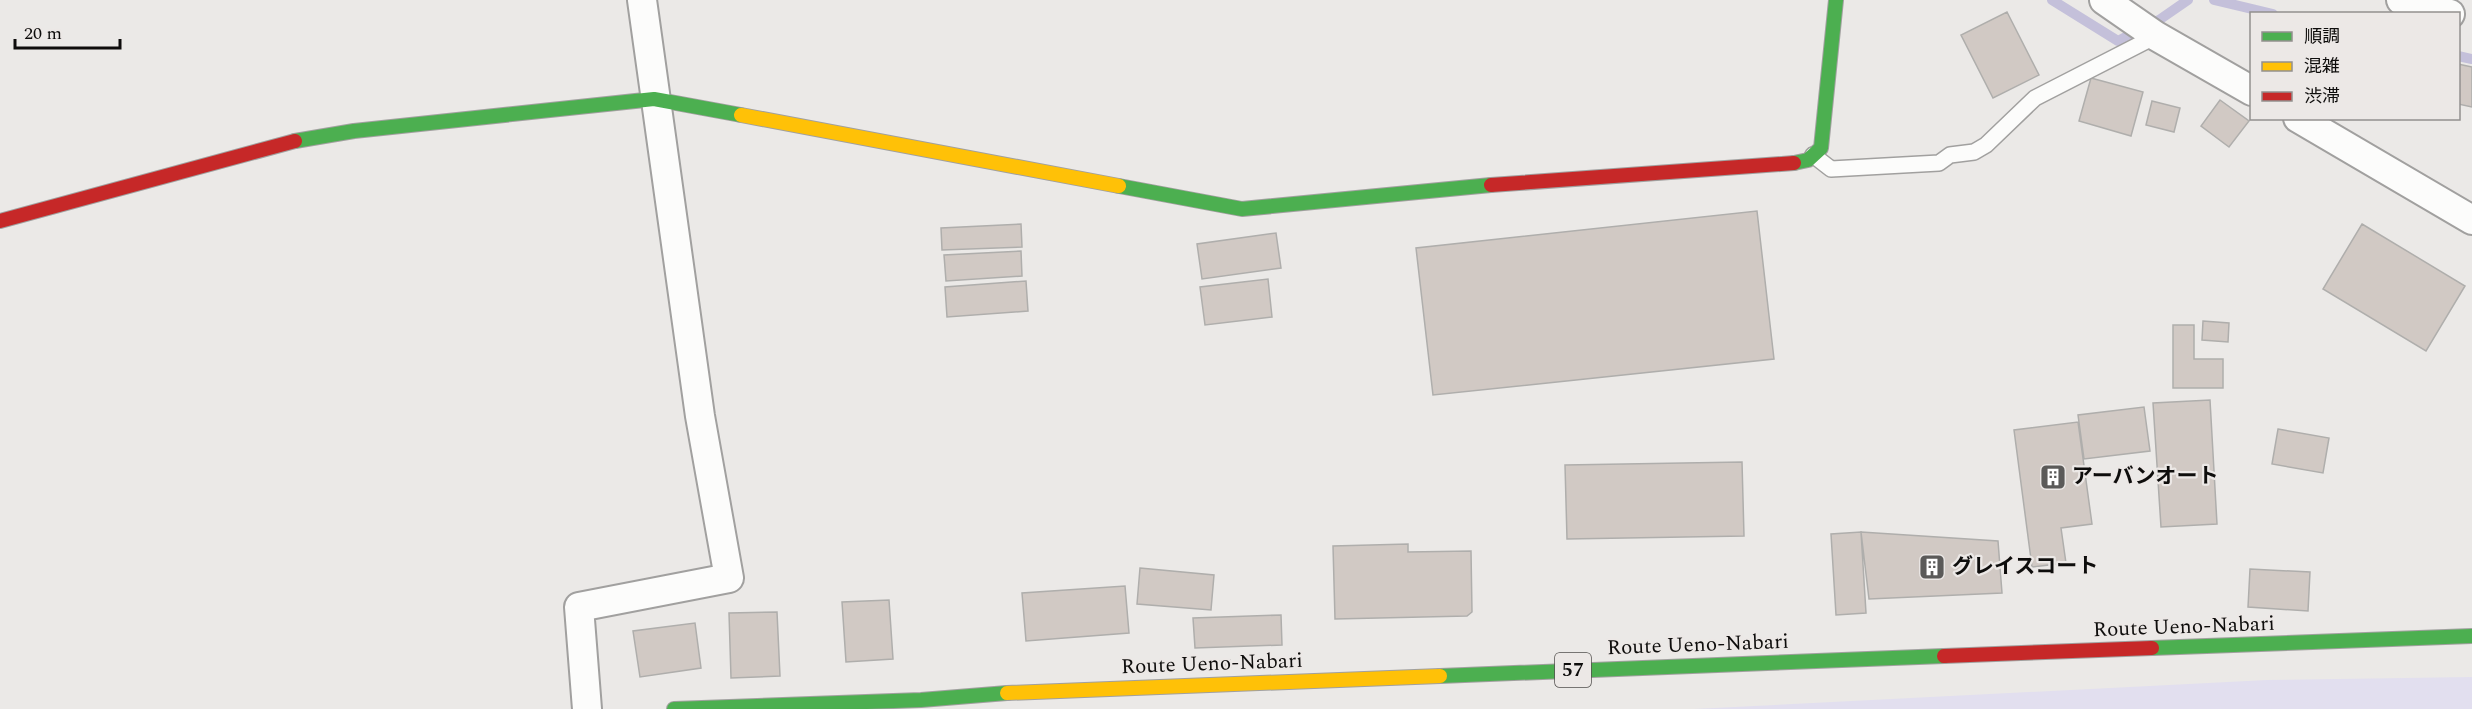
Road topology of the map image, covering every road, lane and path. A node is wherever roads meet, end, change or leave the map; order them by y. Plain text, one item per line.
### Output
1 (642, 0) edge
2 (1836, 0) edge
3 (2103, 0) edge
4 (2401, 0) edge
5 (2443, 12) edge
6 (2147, 29) junction
7 (2250, 90) edge
8 (654, 99) junction
9 (2301, 120) edge
10 (1813, 155) junction
11 (2472, 220) edge
12 (0, 221) edge
13 (2472, 636) edge
14 (988, 701) edge
15 (587, 709) edge
16 (674, 709) edge

1 - 8 street
2 - 10 street
3 - 6 street
4 - 5 street
6 - 7 street
6 - 10 lane
8 - 10 street
8 - 12 street
8 - 15 street
9 - 11 street
13 - 14 street, Route Ueno-Nabari / 57
14 - 16 street, Route Ueno-Nabari / 57

